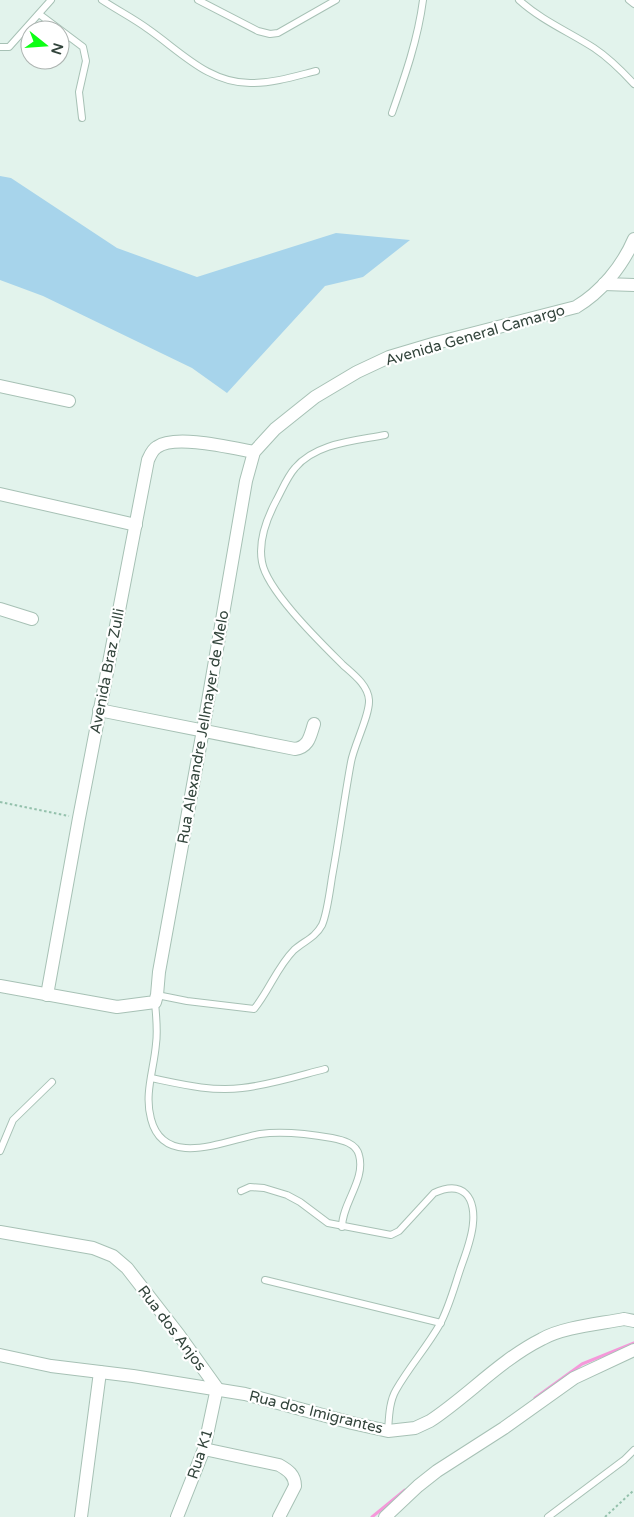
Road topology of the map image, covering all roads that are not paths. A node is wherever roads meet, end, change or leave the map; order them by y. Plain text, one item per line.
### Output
1 (51, 0) edge
2 (102, 0) edge
3 (198, 0) edge
4 (336, 0) edge
5 (424, 0) edge
6 (519, 0) edge
7 (629, 0) edge
8 (634, 4) edge
9 (39, 14) junction
10 (0, 47) edge
11 (316, 71) dead end
12 (634, 84) edge
13 (392, 113) dead end
14 (82, 118) dead end
15 (634, 239) edge
16 (604, 284) junction
17 (634, 285) edge
18 (0, 386) edge
19 (69, 401) dead end
20 (385, 435) dead end
21 (254, 452) junction
22 (0, 494) edge
23 (136, 525) junction
24 (0, 609) edge
25 (32, 619) dead end
26 (100, 710) junction
27 (314, 724) dead end
28 (203, 730) junction
29 (0, 986) edge
30 (47, 995) junction
31 (156, 999) junction
32 (325, 1069) dead end
33 (151, 1078) junction
34 (52, 1082) dead end
35 (0, 1151) edge
36 (240, 1191) dead end
37 (342, 1227) junction
38 (0, 1232) edge
39 (265, 1280) dead end
40 (634, 1321) edge
41 (441, 1322) junction
42 (634, 1350) edge
43 (0, 1355) edge
44 (100, 1372) junction
45 (217, 1388) junction
46 (388, 1431) junction
47 (204, 1449) junction
48 (634, 1450) edge
49 (81, 1516) edge
50 (177, 1517) edge
51 (279, 1517) edge
52 (385, 1517) edge
53 (548, 1517) edge

1 - 9 lane
2 - 11 lane
3 - 4 lane
5 - 13 lane
6 - 12 lane
7 - 8 lane
9 - 10 lane
9 - 14 lane
15 - 16 street, Avenida General Camargo
16 - 17 street
16 - 21 street, Avenida General Camargo
18 - 19 street
20 - 31 lane
21 - 23 street, Avenida Braz Zulli
21 - 28 street, Rua Alexandre Jellmayer de Melo
22 - 23 street
23 - 26 street, Avenida Braz Zulli
24 - 25 street
26 - 28 street
26 - 30 street, Avenida Braz Zulli
27 - 28 street
28 - 31 street, Rua Alexandre Jellmayer de Melo
29 - 30 street
30 - 31 street
31 - 33 lane
32 - 33 lane
33 - 37 lane
34 - 35 lane
36 - 37 lane
37 - 41 lane
38 - 45 street, Rua dos Anjos
39 - 41 lane
40 - 46 street, Rua dos Imigrantes
41 - 46 lane
42 - 52 street
43 - 44 street, Rua dos Imigrantes
44 - 45 street, Rua dos Imigrantes
44 - 49 street
45 - 46 street, Rua dos Imigrantes
45 - 47 street, Rua K1
47 - 50 street, Rua K1
47 - 51 street
48 - 53 lane

